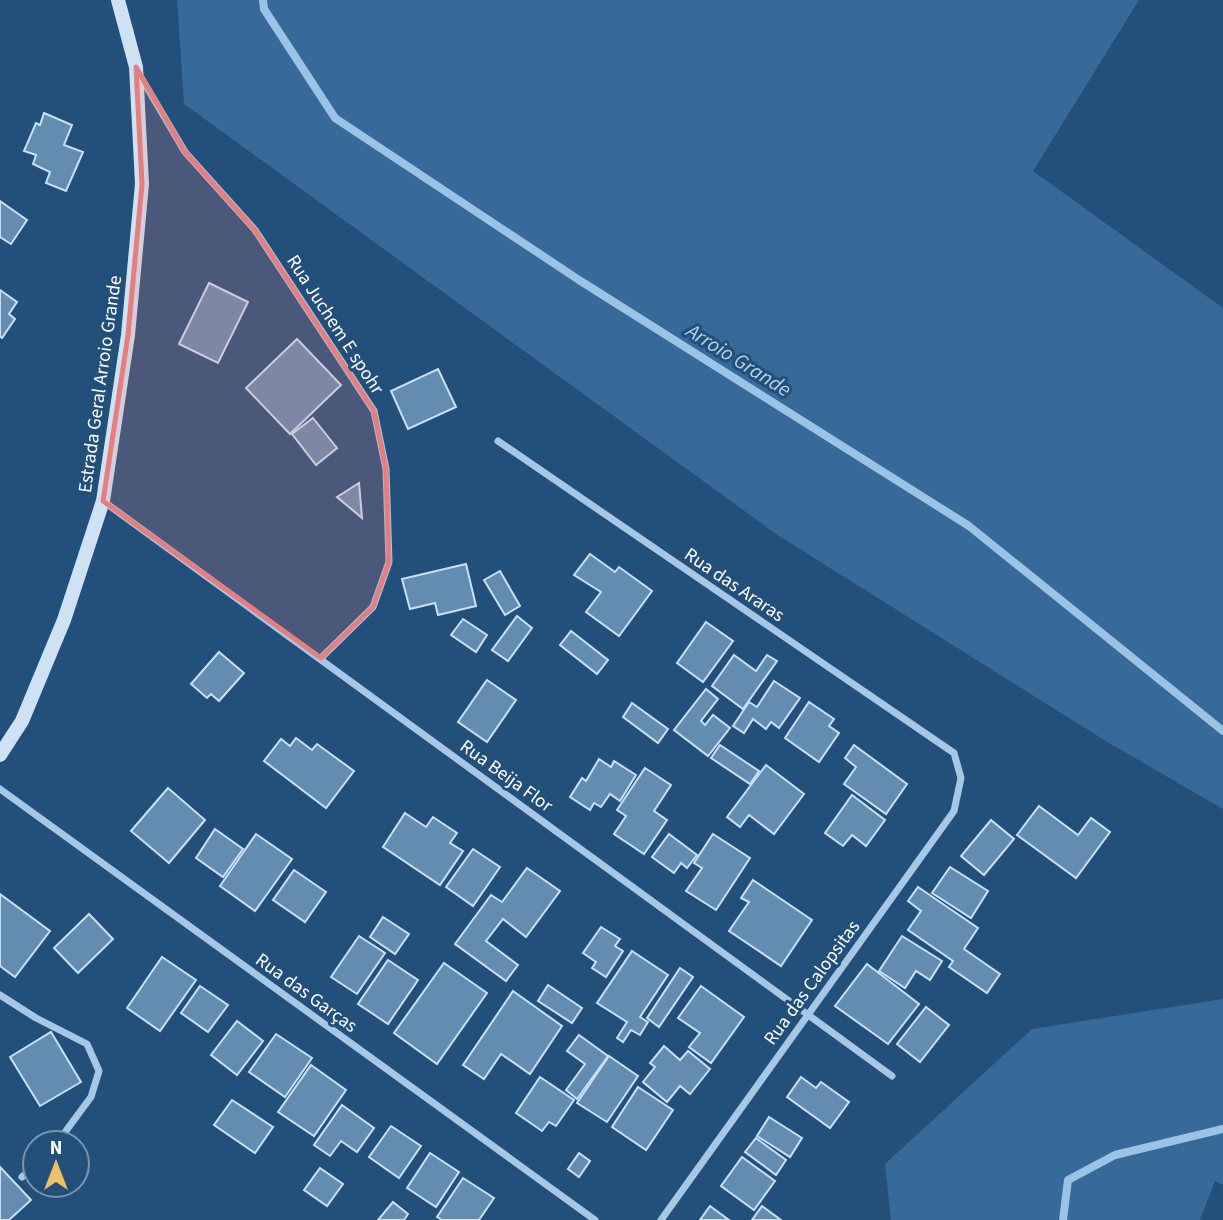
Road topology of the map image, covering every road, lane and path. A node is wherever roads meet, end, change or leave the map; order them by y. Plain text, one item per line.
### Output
1 (117, 0) edge
2 (135, 68) junction
3 (498, 441) dead end
4 (103, 501) junction
5 (321, 658) junction
6 (954, 753) joint
7 (0, 755) edge
8 (0, 789) edge
9 (0, 995) edge
10 (806, 1015) junction
11 (892, 1076) dead end
12 (68, 1129) edge
13 (595, 1220) edge
14 (661, 1220) edge

1 - 2 main road, Estrada Geral Arroio Grande
2 - 4 main road, Estrada Geral Arroio Grande
2 - 5 street, Rua Juchem E spohr
3 - 6 street, Rua das Araras
4 - 5 street, Rua Beija Flor
4 - 7 main road, Estrada Geral Arroio Grande
5 - 10 street, Rua Beija Flor
6 - 10 street, Rua das Calopsitas
8 - 13 street, Rua das Garças
9 - 12 street
10 - 11 street, Rua Beija Flor
10 - 14 street, Rua das Calopsitas

